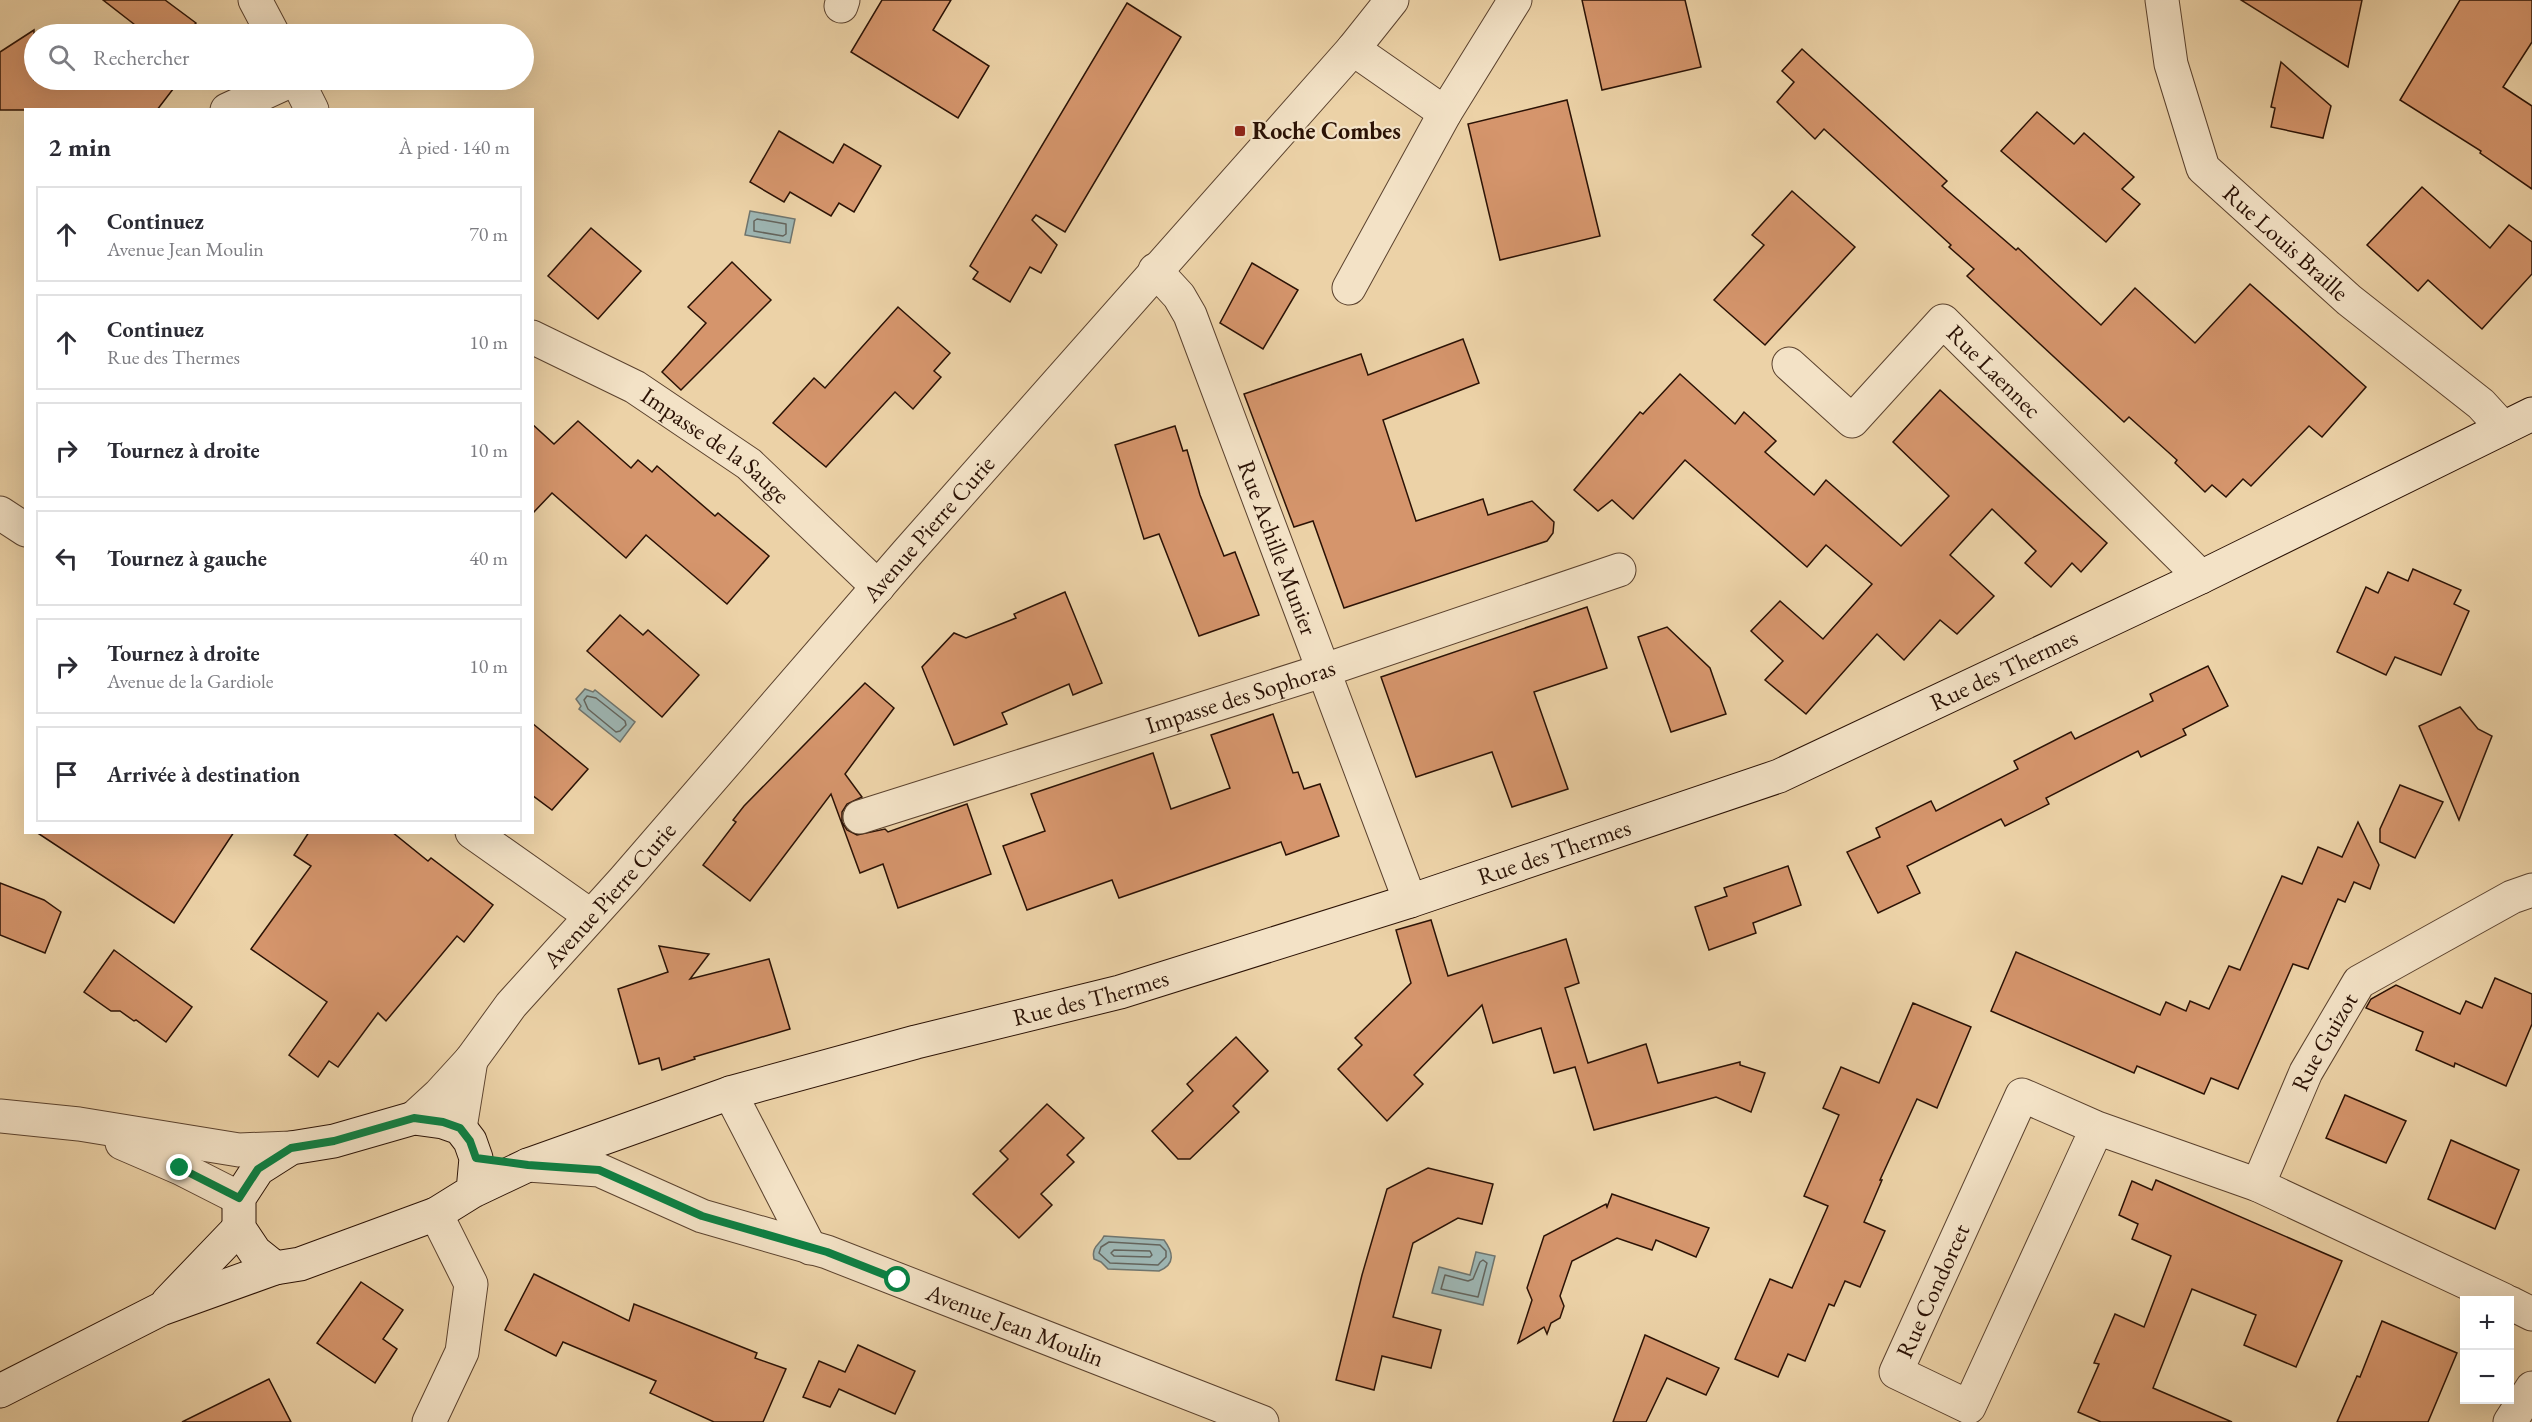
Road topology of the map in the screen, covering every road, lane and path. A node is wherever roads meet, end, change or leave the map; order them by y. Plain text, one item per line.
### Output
1 (255, 0) edge
2 (1392, 0) edge
3 (1515, 0) edge
4 (2162, 0) edge
5 (268, 24) edge
6 (1353, 49) junction
7 (270, 90) edge
8 (302, 90) edge
9 (231, 108) edge
10 (311, 108) edge
11 (1445, 113) junction
12 (1155, 270) junction
13 (1349, 288) dead end
14 (534, 338) edge
15 (1789, 364) dead end
16 (2532, 414) edge
17 (2503, 428) junction
18 (0, 513) edge
19 (24, 529) edge
20 (1619, 570) dead end
21 (2201, 576) junction
22 (878, 587) junction
23 (1322, 671) junction
24 (861, 817) dead end
25 (474, 834) edge
26 (2532, 890) edge
27 (1410, 901) junction
28 (591, 916) junction
29 (471, 1060) junction
30 (730, 1093) junction
31 (0, 1116) edge
32 (414, 1118) junction
33 (79, 1124) junction
34 (460, 1128) junction
35 (2097, 1128) junction
36 (291, 1148) junction
37 (476, 1158) junction
38 (528, 1165) junction
39 (2258, 1185) junction
40 (473, 1191) junction
41 (239, 1213) junction
42 (436, 1214) junction
43 (810, 1248) junction
44 (275, 1268) junction
45 (2495, 1296) edge
46 (2514, 1305) edge
47 (162, 1309) junction
48 (2532, 1314) edge
49 (2532, 1388) edge
50 (0, 1390) edge
51 (429, 1422) edge
52 (1262, 1422) edge
53 (2510, 1422) edge

1 - 5 street
2 - 6 street, Avenue Pierre Curie
3 - 11 street
4 - 17 street, Rue Louis Braille
6 - 11 street
6 - 12 street, Avenue Pierre Curie
7 - 9 street
8 - 10 street
11 - 13 street
12 - 22 street, Avenue Pierre Curie
12 - 23 street, Rue Achille Munier
14 - 22 street, Impasse de la Sauge
15 - 21 street, Rue Laennec
16 - 17 street, Rue des Thermes
17 - 21 street, Rue des Thermes
18 - 19 street
20 - 23 street, Impasse des Sophoras
21 - 27 street, Rue des Thermes
22 - 28 street, Avenue Pierre Curie
23 - 24 street, Impasse des Sophoras
23 - 27 street, Rue Achille Munier
25 - 28 street
26 - 39 street, Rue Guizot
27 - 30 street, Rue des Thermes
28 - 29 street, Avenue Pierre Curie
29 - 32 street, Avenue Pierre Curie
29 - 34 street, Avenue Pierre Curie
30 - 38 street, Rue des Thermes
30 - 43 street
31 - 33 street
32 - 34 street
32 - 36 street
33 - 36 street
33 - 41 street
34 - 37 street
35 - 35 street, Rue Condorcet
35 - 39 street, Rue Condorcet
36 - 41 street
37 - 38 street, Rue des Thermes
37 - 40 street
38 - 40 street, Rue des Thermes
38 - 43 street, Avenue Jean Moulin
39 - 45 street, Rue Condorcet
40 - 42 street, Rue des Thermes
41 - 44 street
41 - 47 street
42 - 44 street, Rue des Thermes
42 - 51 street
43 - 52 street, Avenue Jean Moulin
44 - 47 street
46 - 48 street
47 - 50 street
49 - 53 street

